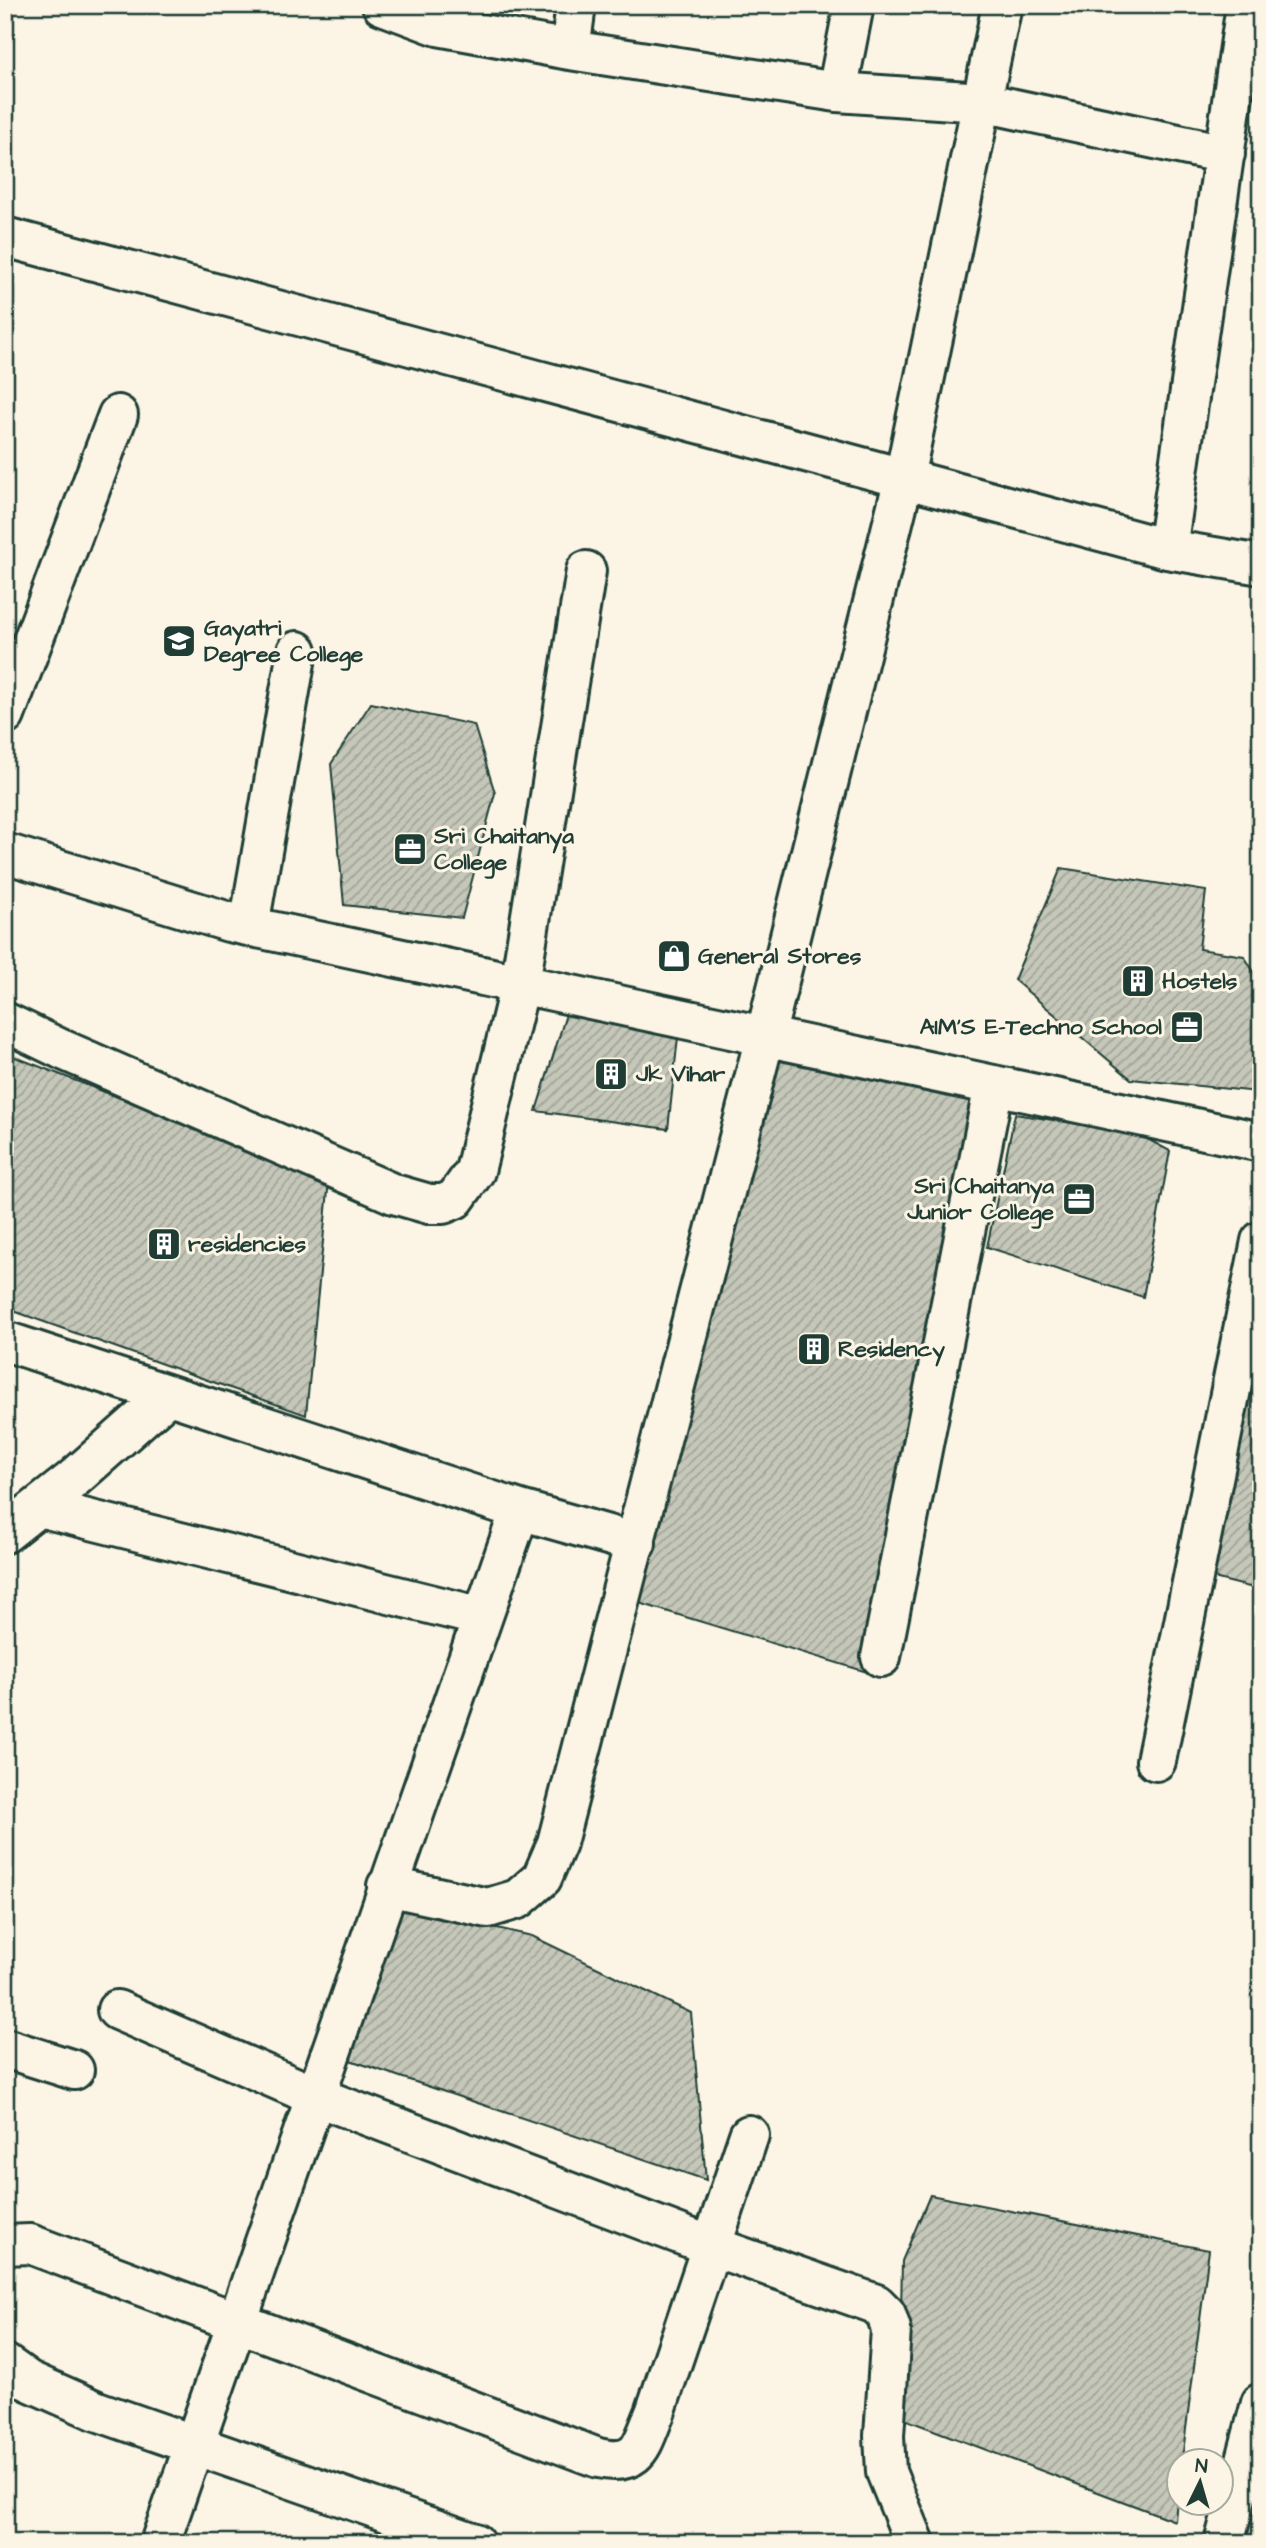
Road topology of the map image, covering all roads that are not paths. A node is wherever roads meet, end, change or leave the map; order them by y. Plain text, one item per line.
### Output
1 (382, 5) edge
2 (576, 5) edge
3 (854, 5) edge
4 (1002, 5) edge
5 (1246, 5) edge
6 (570, 50) junction
7 (837, 92) junction
8 (982, 102) junction
9 (1225, 154) junction
10 (5, 237) edge
11 (118, 415) dead end
12 (904, 478) junction
13 (1167, 549) junction
14 (1261, 565) edge
15 (586, 570) dead end
16 (297, 651) dead end
17 (5, 715) edge
18 (5, 853) edge
19 (249, 926) junction
20 (520, 984) junction
21 (5, 1022) edge
22 (765, 1037) junction
23 (993, 1085) junction
24 (1261, 1142) edge
25 (1261, 1241) edge
26 (5, 1341) edge
27 (167, 1396) junction
28 (39, 1507) junction
29 (520, 1510) junction
30 (5, 1533) edge
31 (636, 1543) junction
32 (482, 1618) junction
33 (881, 1657) dead end
34 (1156, 1761) dead end
35 (387, 1886) junction
36 (117, 2010) dead end
37 (5, 2048) edge
38 (75, 2070) dead end
39 (315, 2096) junction
40 (749, 2135) dead end
41 (5, 2245) edge
42 (711, 2246) junction
43 (237, 2321) junction
44 (5, 2364) edge
45 (1261, 2403) edge
46 (194, 2446) junction
47 (160, 2543) edge
48 (475, 2543) edge
49 (915, 2543) edge
50 (1224, 2543) edge

1 - 6 street
2 - 6 street
3 - 7 street
4 - 8 street
5 - 9 street
6 - 7 street
7 - 8 street
8 - 9 street
8 - 12 street
9 - 13 street
10 - 12 street
11 - 17 street
12 - 13 street
12 - 22 street
13 - 14 street
15 - 20 street
16 - 19 street
18 - 19 street
19 - 20 street
20 - 21 street
20 - 22 street
22 - 23 street
22 - 31 street
23 - 24 street
23 - 33 street
25 - 34 street
26 - 27 street
27 - 28 street
27 - 29 street
28 - 30 street
28 - 32 street
29 - 31 street
29 - 32 street
31 - 35 street
32 - 35 street
35 - 39 street
36 - 39 street
37 - 38 street
39 - 42 street
39 - 43 street
40 - 42 street
41 - 43 street
42 - 43 street
42 - 49 street
43 - 46 street
44 - 46 street
45 - 50 street
46 - 47 street
46 - 48 street

